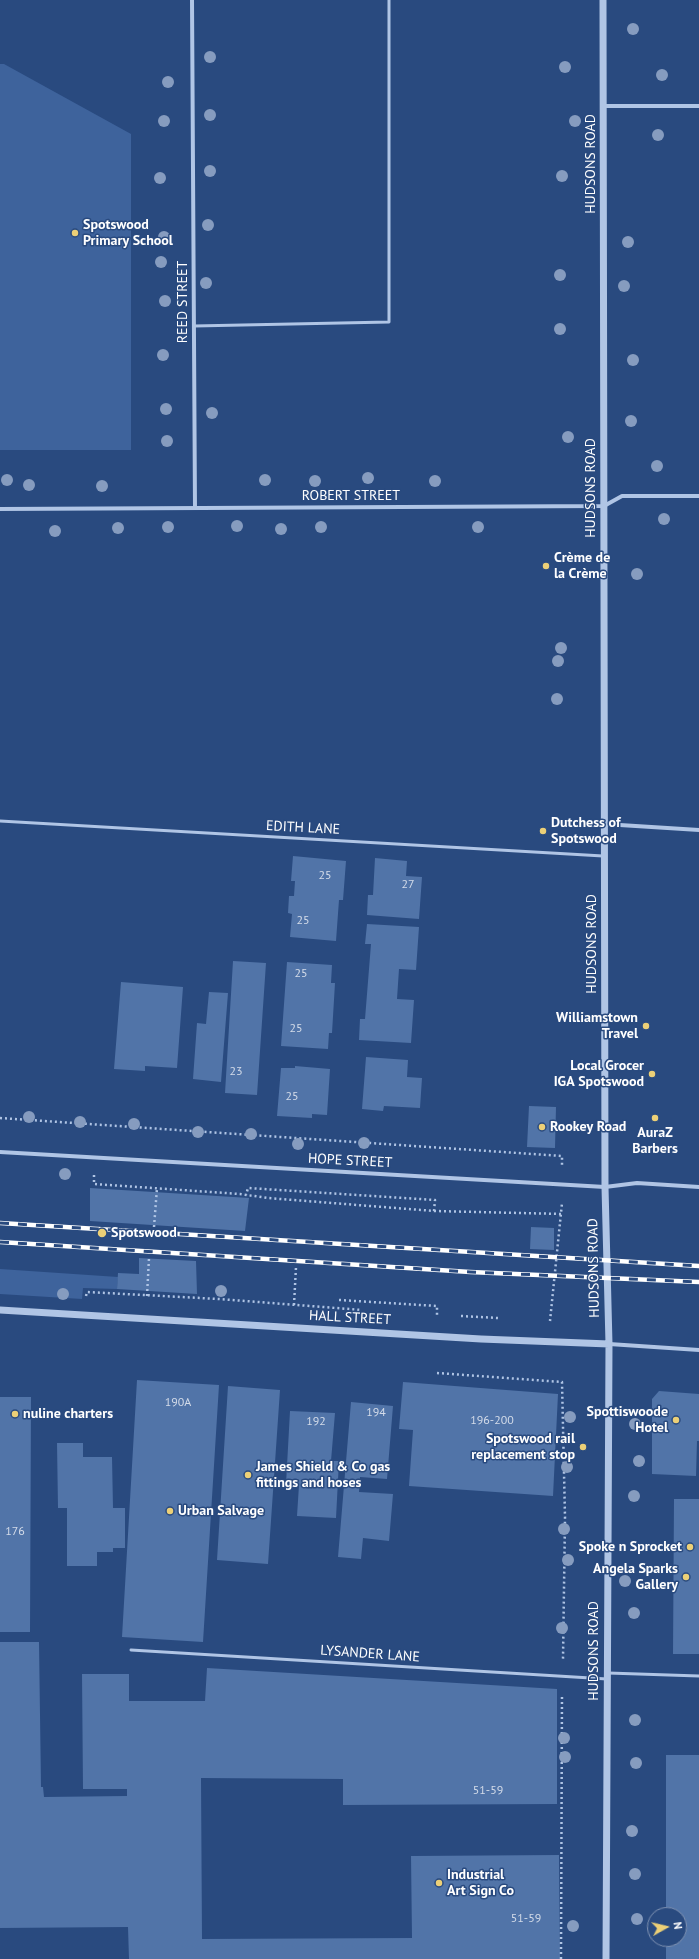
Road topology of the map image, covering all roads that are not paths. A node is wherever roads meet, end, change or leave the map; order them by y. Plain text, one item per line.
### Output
1 (192, 0) edge
2 (389, 0) edge
3 (604, 0) edge
4 (604, 106) junction
5 (699, 106) edge
6 (194, 326) junction
7 (699, 496) edge
8 (604, 506) junction
9 (195, 508) junction
10 (0, 509) edge
11 (0, 821) edge
12 (604, 824) junction
13 (699, 830) edge
14 (605, 856) junction
15 (0, 1152) edge
16 (605, 1186) junction
17 (699, 1187) edge
18 (0, 1310) edge
19 (609, 1344) junction
20 (699, 1350) edge
21 (131, 1650) dead end
22 (607, 1676) junction
23 (699, 1676) edge
24 (606, 1959) edge

1 - 6 street, REED STREET
2 - 6 lane
3 - 4 street, HUDSONS ROAD
4 - 5 street
4 - 8 street, HUDSONS ROAD
6 - 9 street, REED STREET
7 - 8 street, ROBERT STREET
8 - 9 street, ROBERT STREET
8 - 12 street, HUDSONS ROAD
9 - 10 street, ROBERT STREET
11 - 14 lane, EDITH LANE
12 - 13 street
12 - 14 street, HUDSONS ROAD
14 - 16 street, HUDSONS ROAD
15 - 16 street, HOPE STREET
16 - 17 street, HOPE STREET
16 - 19 street, HUDSONS ROAD
18 - 19 street, HALL STREET
19 - 20 street, HALL STREET
19 - 22 street, HUDSONS ROAD
21 - 22 lane, LYSANDER LANE
22 - 23 lane, LYSANDER LANE
22 - 24 street, HUDSONS ROAD

